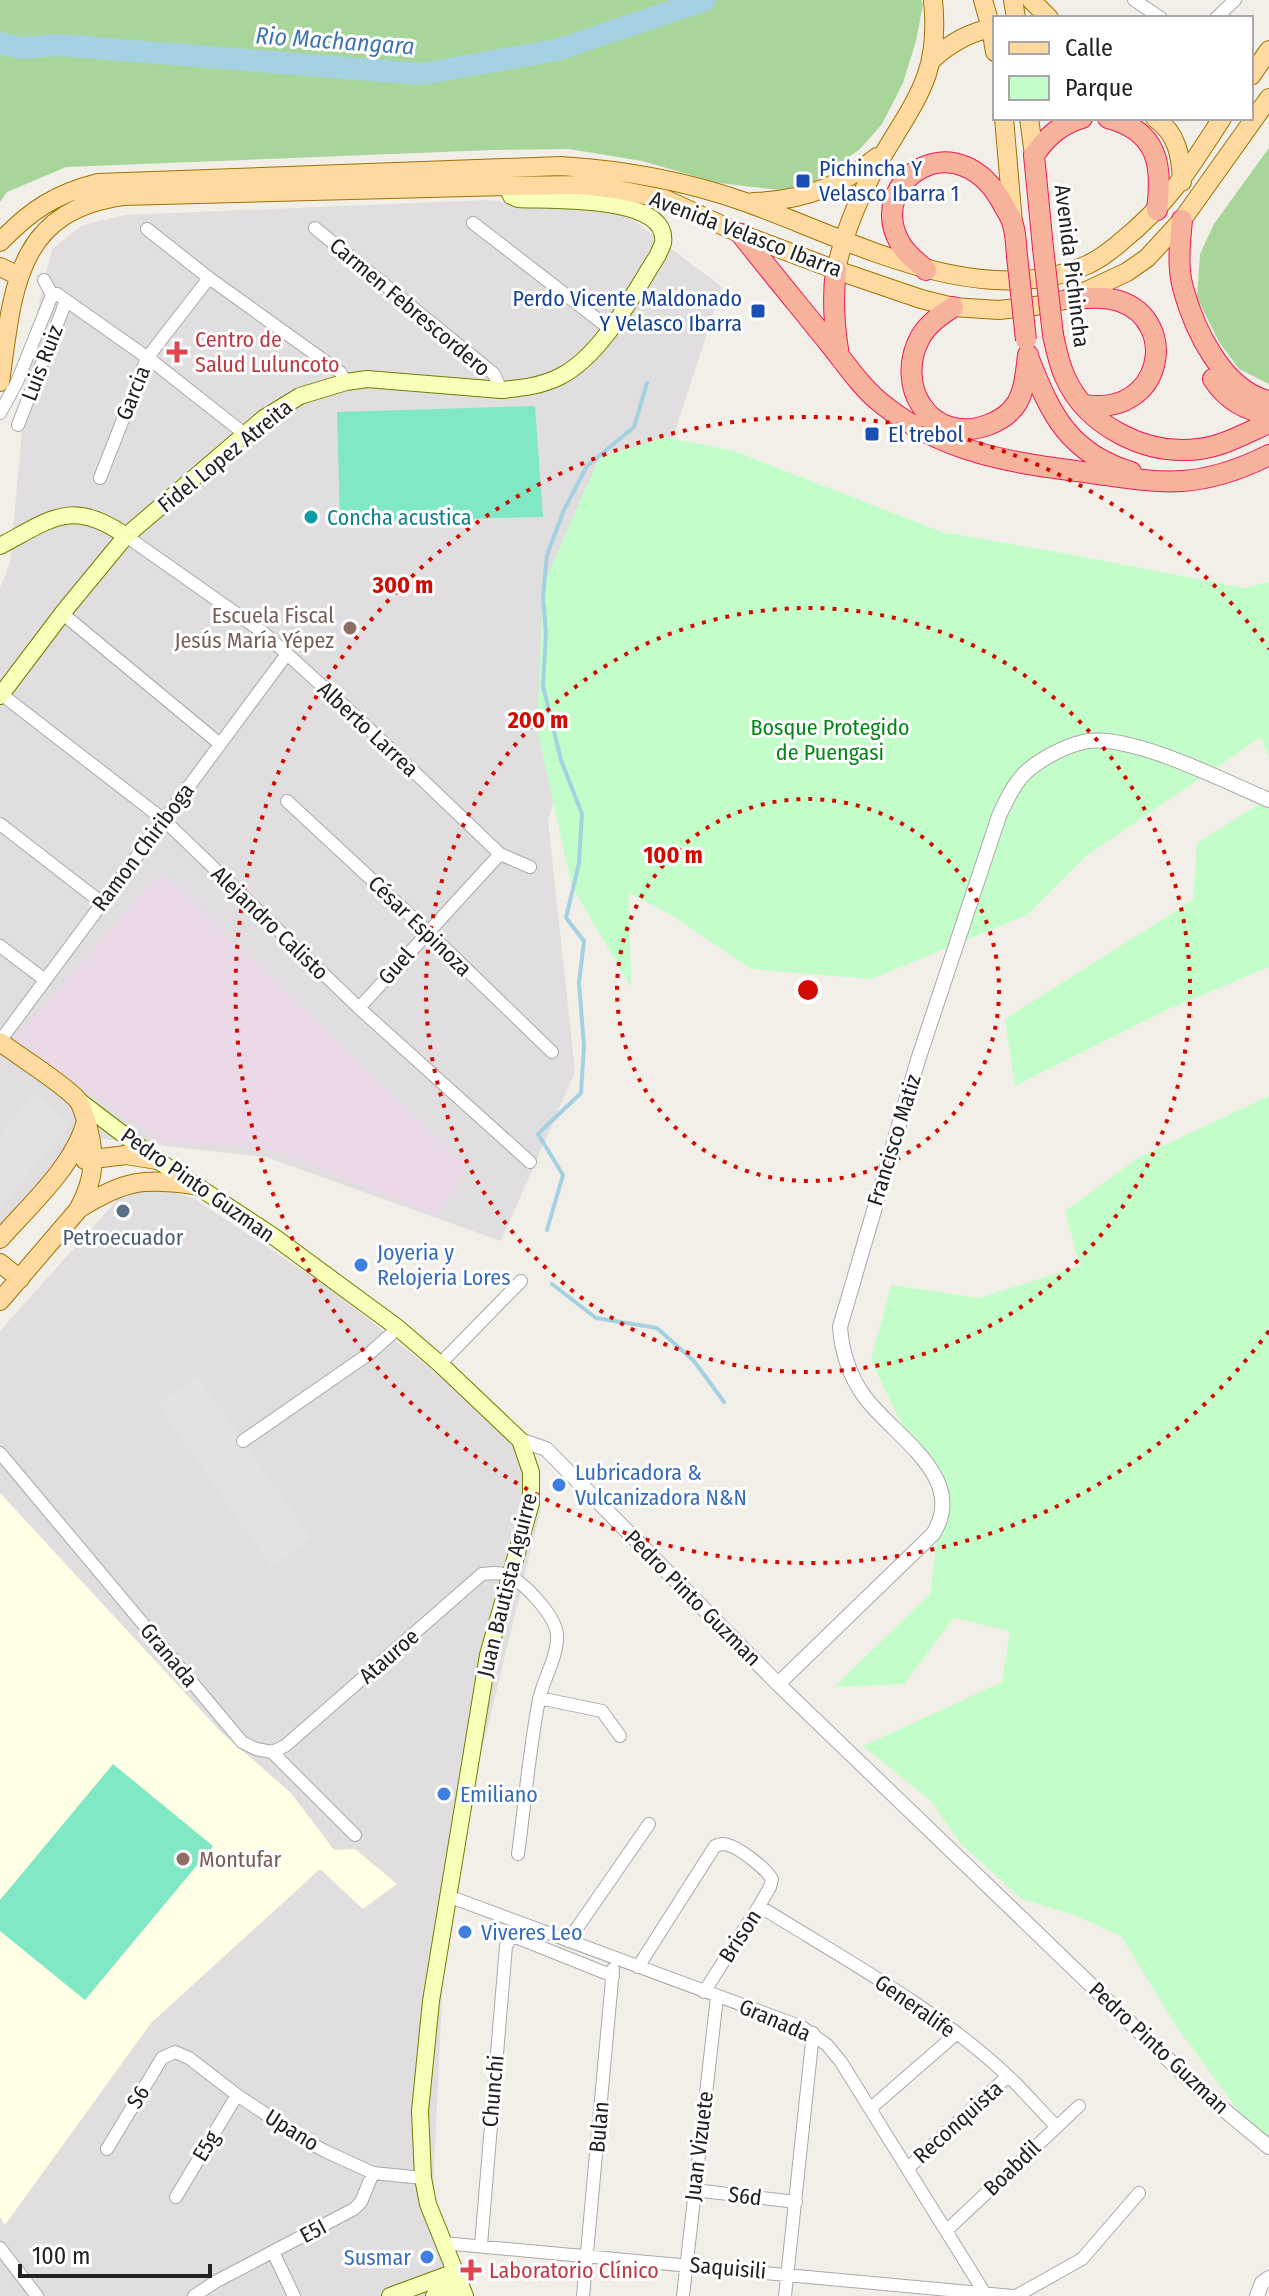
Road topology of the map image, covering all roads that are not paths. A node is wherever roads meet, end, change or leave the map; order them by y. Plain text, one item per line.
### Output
1 (933, 0) edge
2 (983, 0) edge
3 (1031, 0) edge
4 (1134, 0) edge
5 (1235, 0) edge
6 (1047, 16) edge
7 (1158, 16) edge
8 (1218, 16) edge
9 (993, 27) edge
10 (1268, 51) edge
11 (933, 59) junction
12 (1253, 66) edge
13 (1253, 73) edge
14 (1269, 98) edge
15 (1004, 120) edge
16 (1029, 120) edge
17 (1075, 120) edge
18 (1114, 120) edge
19 (1157, 120) edge
20 (1221, 120) edge
21 (885, 150) junction
22 (1034, 155) junction
23 (1182, 180) junction
24 (507, 186) junction
25 (744, 202) junction
26 (1157, 210) junction
27 (1182, 220) junction
28 (473, 223) dead end
29 (1014, 225) junction
30 (315, 228) dead end
31 (147, 229) dead end
32 (741, 234) junction
33 (842, 241) junction
34 (0, 242) edge
35 (0, 267) edge
36 (836, 270) junction
37 (926, 270) junction
38 (19, 276) junction
39 (209, 278) junction
40 (44, 280) dead end
41 (1182, 287) junction
42 (52, 295) junction
43 (1069, 299) junction
44 (66, 301) junction
45 (953, 307) junction
46 (610, 329) junction
47 (1027, 347) junction
48 (2, 349) edge
49 (839, 356) junction
50 (147, 358) junction
51 (1, 374) edge
52 (346, 382) junction
53 (501, 390) junction
54 (1269, 401) edge
55 (1085, 405) junction
56 (0, 413) edge
57 (1269, 414) edge
58 (1269, 423) edge
59 (18, 425) dead end
60 (246, 435) junction
61 (1269, 455) edge
62 (100, 478) dead end
63 (1162, 481) junction
64 (126, 536) junction
65 (0, 546) edge
66 (63, 614) junction
67 (287, 654) junction
68 (1, 695) edge
69 (220, 744) junction
70 (1269, 800) edge
71 (287, 801) dead end
72 (164, 820) junction
73 (0, 824) edge
74 (500, 854) junction
75 (530, 867) dead end
76 (102, 903) junction
77 (427, 931) junction
78 (0, 946) edge
79 (45, 980) junction
80 (359, 1008) junction
81 (0, 1041) edge
82 (552, 1052) dead end
83 (78, 1100) junction
84 (86, 1121) junction
85 (94, 1157) junction
86 (157, 1160) junction
87 (530, 1162) dead end
88 (63, 1167) junction
89 (194, 1185) junction
90 (78, 1210) junction
91 (0, 1239) edge
92 (0, 1263) edge
93 (20, 1279) junction
94 (521, 1281) dead end
95 (0, 1301) edge
96 (398, 1328) junction
97 (440, 1364) junction
98 (520, 1440) junction
99 (243, 1441) dead end
100 (0, 1453) edge
101 (510, 1576) junction
102 (778, 1684) junction
103 (539, 1698) junction
104 (620, 1736) dead end
105 (272, 1752) junction
106 (649, 1824) dead end
107 (355, 1835) dead end
108 (518, 1854) dead end
109 (448, 1896) junction
110 (759, 1906) junction
111 (568, 1941) junction
112 (614, 1958) junction
113 (638, 1967) junction
114 (613, 1976) junction
115 (704, 1992) junction
116 (717, 1997) junction
117 (813, 2033) junction
118 (956, 2034) junction
119 (175, 2052) joint
120 (1008, 2076) junction
121 (237, 2095) junction
122 (1079, 2106) dead end
123 (871, 2108) junction
124 (1056, 2126) junction
125 (1269, 2147) edge
126 (107, 2149) dead end
127 (908, 2168) junction
128 (373, 2173) junction
129 (423, 2178) junction
130 (694, 2190) junction
131 (1139, 2193) dead end
132 (176, 2197) dead end
133 (796, 2202) junction
134 (946, 2231) junction
135 (443, 2243) junction
136 (481, 2245) junction
137 (0, 2248) edge
138 (273, 2252) junction
139 (587, 2256) junction
140 (686, 2264) junction
141 (788, 2273) junction
142 (1269, 2278) edge
143 (874, 2282) junction
144 (460, 2285) edge
145 (429, 2292) edge
146 (984, 2292) junction
147 (37, 2296) edge
148 (194, 2296) edge
149 (294, 2296) edge
150 (390, 2296) edge
151 (583, 2296) edge
152 (683, 2296) edge
153 (785, 2296) edge
154 (872, 2296) edge
155 (1015, 2296) edge
156 (1257, 2296) edge

1 - 11 main road
2 - 9 main road
3 - 6 main road
4 - 7 street
5 - 8 street
9 - 11 main road
10 - 12 main road
10 - 13 main road
11 - 21 main road
14 - 27 main road, Avenida Velasco Ibarra
15 - 29 main road
16 - 22 main road, Avenida Pichincha
17 - 22 highway
18 - 26 highway
19 - 23 main road
20 - 23 main road, Avenida Velasco Ibarra
21 - 25 main road
21 - 33 main road
22 - 55 highway, Avenida Pichincha, bridge
23 - 26 main road, Avenida Velasco Ibarra
23 - 27 main road
24 - 32 main road, Avenida Velasco Ibarra
24 - 38 main road, Avenida Velasco Ibarra
24 - 46 main road, Fidel Lopez Atreita
25 - 33 main road, Avenida Velasco Ibarra
25 - 34 main road, Avenida Velasco Ibarra
26 - 37 main road, Avenida Velasco Ibarra
27 - 41 highway
27 - 43 main road, Avenida Velasco Ibarra
28 - 46 street
29 - 37 highway
29 - 47 highway, bridge
30 - 53 street, Carmen Febrescordero
31 - 39 street
32 - 36 main road, Avenida Velasco Ibarra
32 - 49 highway
33 - 36 main road
33 - 37 main road, Avenida Velasco Ibarra
35 - 38 main road
36 - 45 main road, Avenida Velasco Ibarra
36 - 49 highway
38 - 48 main road, Avenida Velasco Ibarra
39 - 50 street, Garcia
39 - 52 street
40 - 42 street
41 - 54 highway
41 - 57 highway
42 - 44 street, Luis Ruiz
42 - 56 street
43 - 45 main road, Avenida Velasco Ibarra
43 - 55 highway
44 - 50 street, Luis Ruiz
44 - 59 street, Luis Ruiz
45 - 47 highway
46 - 53 main road, Fidel Lopez Atreita
47 - 63 highway
48 - 51 main road, Avenida Velasco Ibarra
49 - 63 highway
50 - 60 street, Luis Ruiz
50 - 62 street, Garcia
52 - 53 main road, Fidel Lopez Atreita
52 - 60 main road, Fidel Lopez Atreita
55 - 58 highway, Avenida Pichincha
60 - 64 main road, Fidel Lopez Atreita
61 - 63 highway
64 - 65 main road
64 - 66 main road, Fidel Lopez Atreita
64 - 67 street, Alberto Larrea
66 - 68 main road, Fidel Lopez Atreita
66 - 69 street
67 - 69 street, Ramon Chiriboga
67 - 74 street, Alberto Larrea
68 - 72 street, Alejandro Calisto
69 - 72 street, Ramon Chiriboga
70 - 102 street, Francisco Matiz
71 - 77 street, César Espinoza
72 - 76 street, Ramon Chiriboga
72 - 80 street, Alejandro Calisto
73 - 76 street
74 - 75 street, Alberto Larrea
74 - 77 street, Guel
76 - 79 street, Ramon Chiriboga
77 - 80 street, Guel
77 - 82 street, César Espinoza
78 - 79 street
79 - 81 street, Ramon Chiriboga
80 - 87 street, Alejandro Calisto
81 - 83 main road, Pedro Pinto Guzman
83 - 84 main road
83 - 86 main road, Pedro Pinto Guzman
84 - 85 main road
84 - 88 main road
85 - 86 main road
85 - 88 main road
85 - 90 main road
86 - 89 main road, Pedro Pinto Guzman
88 - 91 main road
89 - 90 main road
89 - 96 main road, Pedro Pinto Guzman
90 - 93 main road
92 - 93 main road
93 - 95 main road
94 - 97 street
96 - 97 main road, Pedro Pinto Guzman
96 - 99 street
97 - 98 main road, Pedro Pinto Guzman
98 - 101 main road, Juan Bautista Aguirre
98 - 102 street, Pedro Pinto Guzman
100 - 105 street, Granada
101 - 103 street
101 - 105 street, Atauroe
101 - 109 main road, Juan Bautista Aguirre
102 - 125 street, Pedro Pinto Guzman
103 - 104 street
103 - 108 street
105 - 107 street, Granada
106 - 111 street
109 - 111 street, Granada
109 - 129 main road, Juan Bautista Aguirre
110 - 113 street, Brison
110 - 115 street, Brison
110 - 118 street, Generalife
111 - 112 street, Granada
112 - 113 street, Granada
112 - 114 street, Bulan
113 - 115 street, Granada
114 - 136 street, Chunchi
114 - 139 street, Bulan
115 - 116 street, Granada
116 - 117 street, Granada
116 - 130 street, Juan Vizuete
117 - 123 street, Granada
117 - 133 street
118 - 120 street, Generalife
118 - 123 street
119 - 121 street, Upano
119 - 126 street, S6
120 - 124 street, Generalife
120 - 127 street, Reconquista
121 - 128 street, Upano
121 - 132 street, E5g
122 - 124 street, Boabdil
123 - 127 street, Granada
124 - 134 street, Boabdil
127 - 134 street, Granada
128 - 129 street, Upano
128 - 138 street, E5I
129 - 135 main road, Juan Bautista Aguirre
130 - 133 street, S6d
130 - 140 street, Juan Vizuete
131 - 155 street
133 - 141 street
134 - 146 street, Granada
135 - 136 street, Saquisili
135 - 144 main road, Juan Bautista Aguirre
136 - 139 street, Saquisili
137 - 147 street
138 - 148 street, E5I
138 - 149 street
139 - 140 street, Saquisili
139 - 151 street, Bulan
140 - 141 street, Saquisili
140 - 152 street, Juan Vizuete
141 - 143 street, Saquisili
141 - 153 street
142 - 156 street
143 - 146 street, Saquisili
143 - 154 street
144 - 145 main road
145 - 150 main road
146 - 155 street, Saquisili

